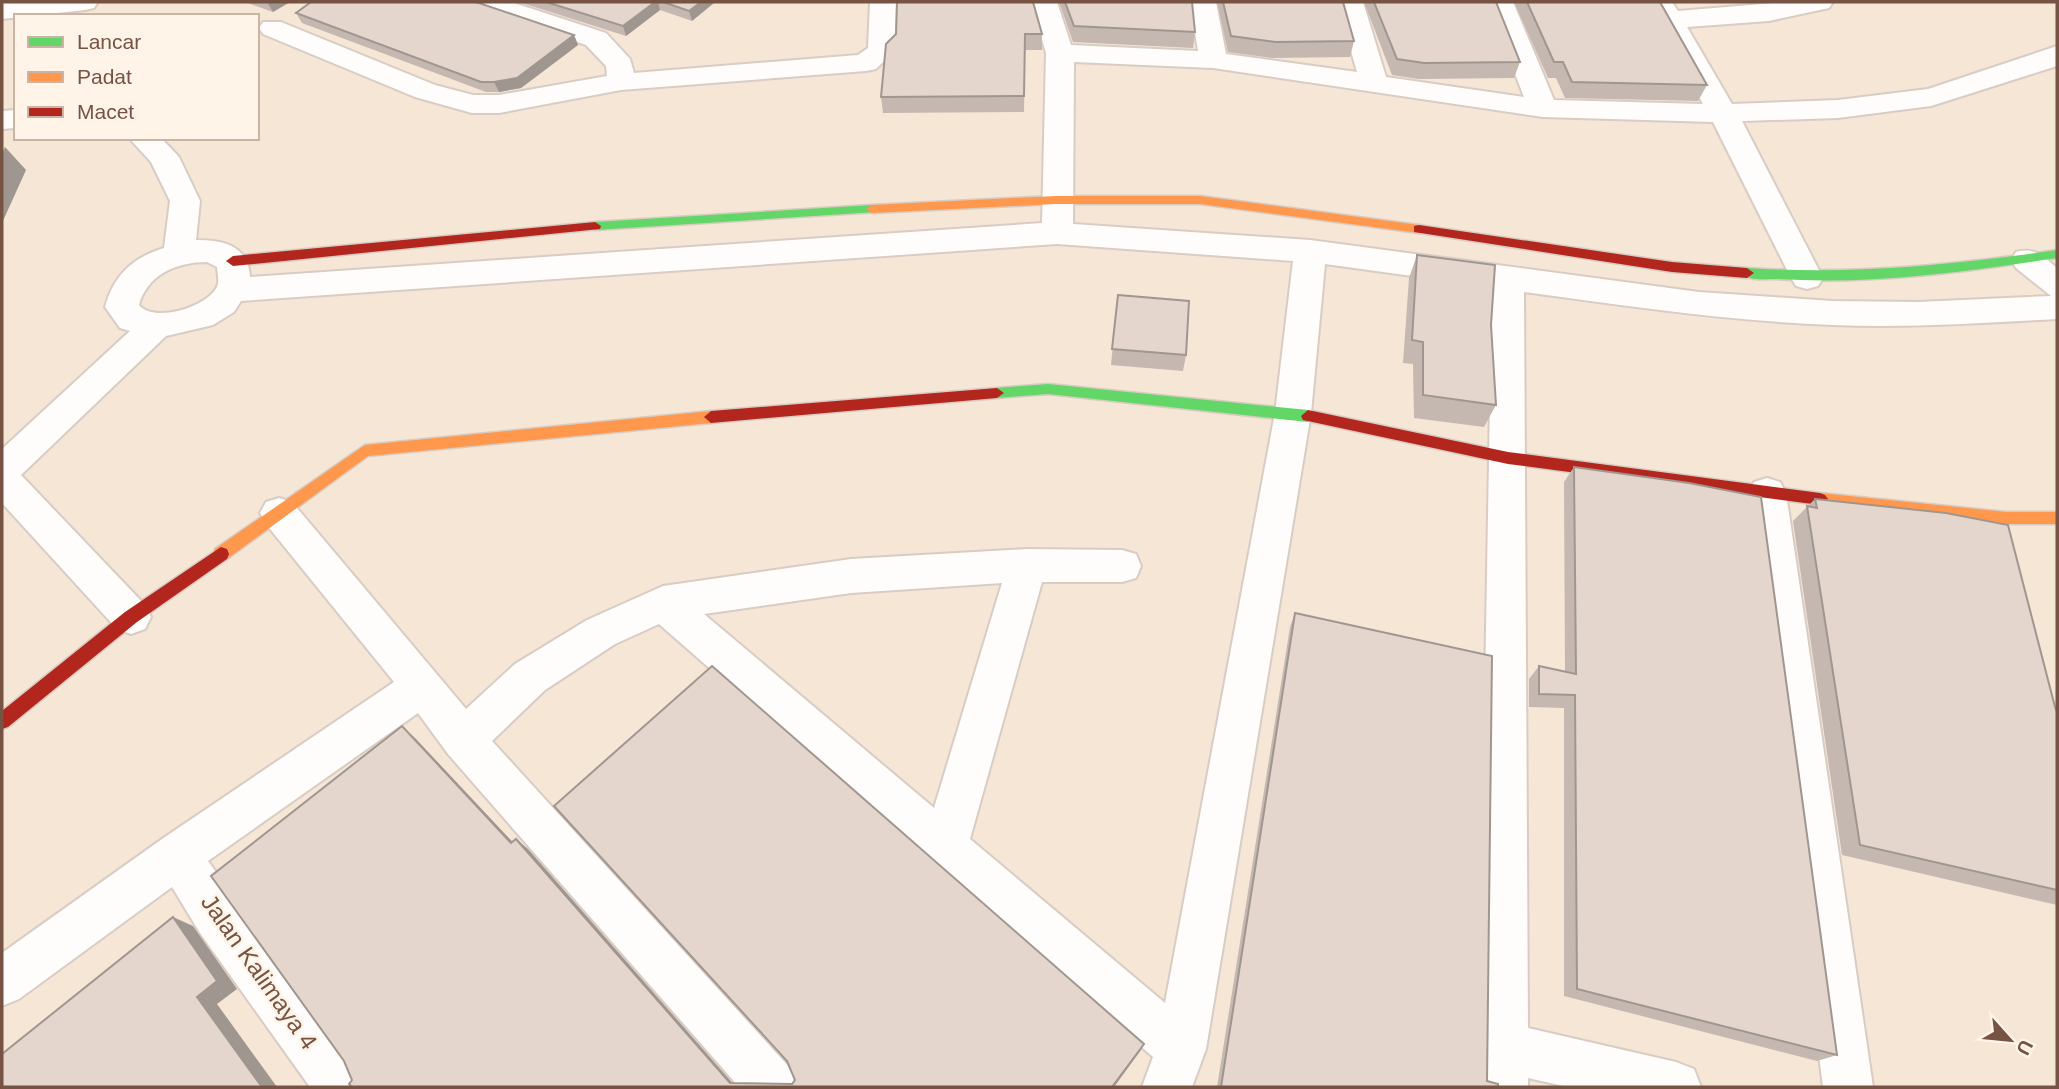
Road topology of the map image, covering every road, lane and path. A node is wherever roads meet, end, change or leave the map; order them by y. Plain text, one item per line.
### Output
1 (85, 2) edge
2 (486, 2) edge
3 (883, 2) edge
4 (1044, 2) edge
5 (1203, 2) edge
6 (1350, 2) edge
7 (1500, 2) edge
8 (1820, 2) edge
9 (302, 8) edge
10 (2, 10) edge
11 (1664, 11) edge
12 (265, 33) edge
13 (1060, 53) junction
14 (2057, 54) edge
15 (1213, 60) junction
16 (621, 82) junction
17 (1374, 84) junction
18 (1544, 108) junction
19 (1723, 113) junction
20 (145, 140) edge
21 (1055, 200) junction
22 (1057, 233) junction
23 (1310, 251) junction
24 (179, 254) junction
25 (2042, 257) edge
26 (233, 275) junction
27 (1508, 277) junction
28 (1807, 278) junction
29 (2057, 286) edge
30 (2057, 307) edge
31 (155, 327) junction
32 (1293, 413) junction
33 (1508, 458) junction
34 (2, 471) edge
35 (2, 479) edge
36 (1767, 493) junction
37 (279, 513) junction
38 (2006, 518) junction
39 (2057, 518) edge
40 (2015, 556) edge
41 (1027, 565) junction
42 (1122, 566) dead end
43 (663, 603) junction
44 (131, 617) junction
45 (423, 686) junction
46 (2, 721) edge
47 (463, 740) junction
48 (945, 848) junction
49 (178, 855) junction
50 (2, 982) edge
51 (1503, 1067) edge
52 (1174, 1068) edge
53 (341, 1087) edge
54 (773, 1087) edge
55 (1676, 1087) edge
56 (1848, 1087) edge

1 - 10 street
2 - 16 street
3 - 16 street
4 - 13 street
5 - 15 street
6 - 17 street
7 - 18 street
8 - 11 street
9 - 12 street
11 - 19 street
12 - 16 street
13 - 15 street
13 - 21 street
14 - 19 street
15 - 17 street
17 - 18 street
18 - 19 street
19 - 28 street
20 - 24 street
21 - 22 street
21 - 26 street
21 - 28 street
22 - 23 street
22 - 26 street
23 - 27 street
23 - 32 street
24 - 26 street
24 - 31 street
25 - 28 street
25 - 29 street
26 - 31 street
27 - 30 street
27 - 33 street
31 - 34 street
32 - 33 street
32 - 37 street
32 - 52 street
33 - 36 street
33 - 51 street
35 - 44 street
36 - 38 street
36 - 56 street
37 - 44 street
37 - 45 street
38 - 39 street
38 - 40 street
41 - 42 street
41 - 43 street
41 - 48 street
43 - 47 street
43 - 48 street
44 - 46 street
45 - 47 street
45 - 49 street
47 - 54 street
48 - 52 street
49 - 50 street
49 - 53 street, Jalan Kalimaya 4
51 - 55 street

